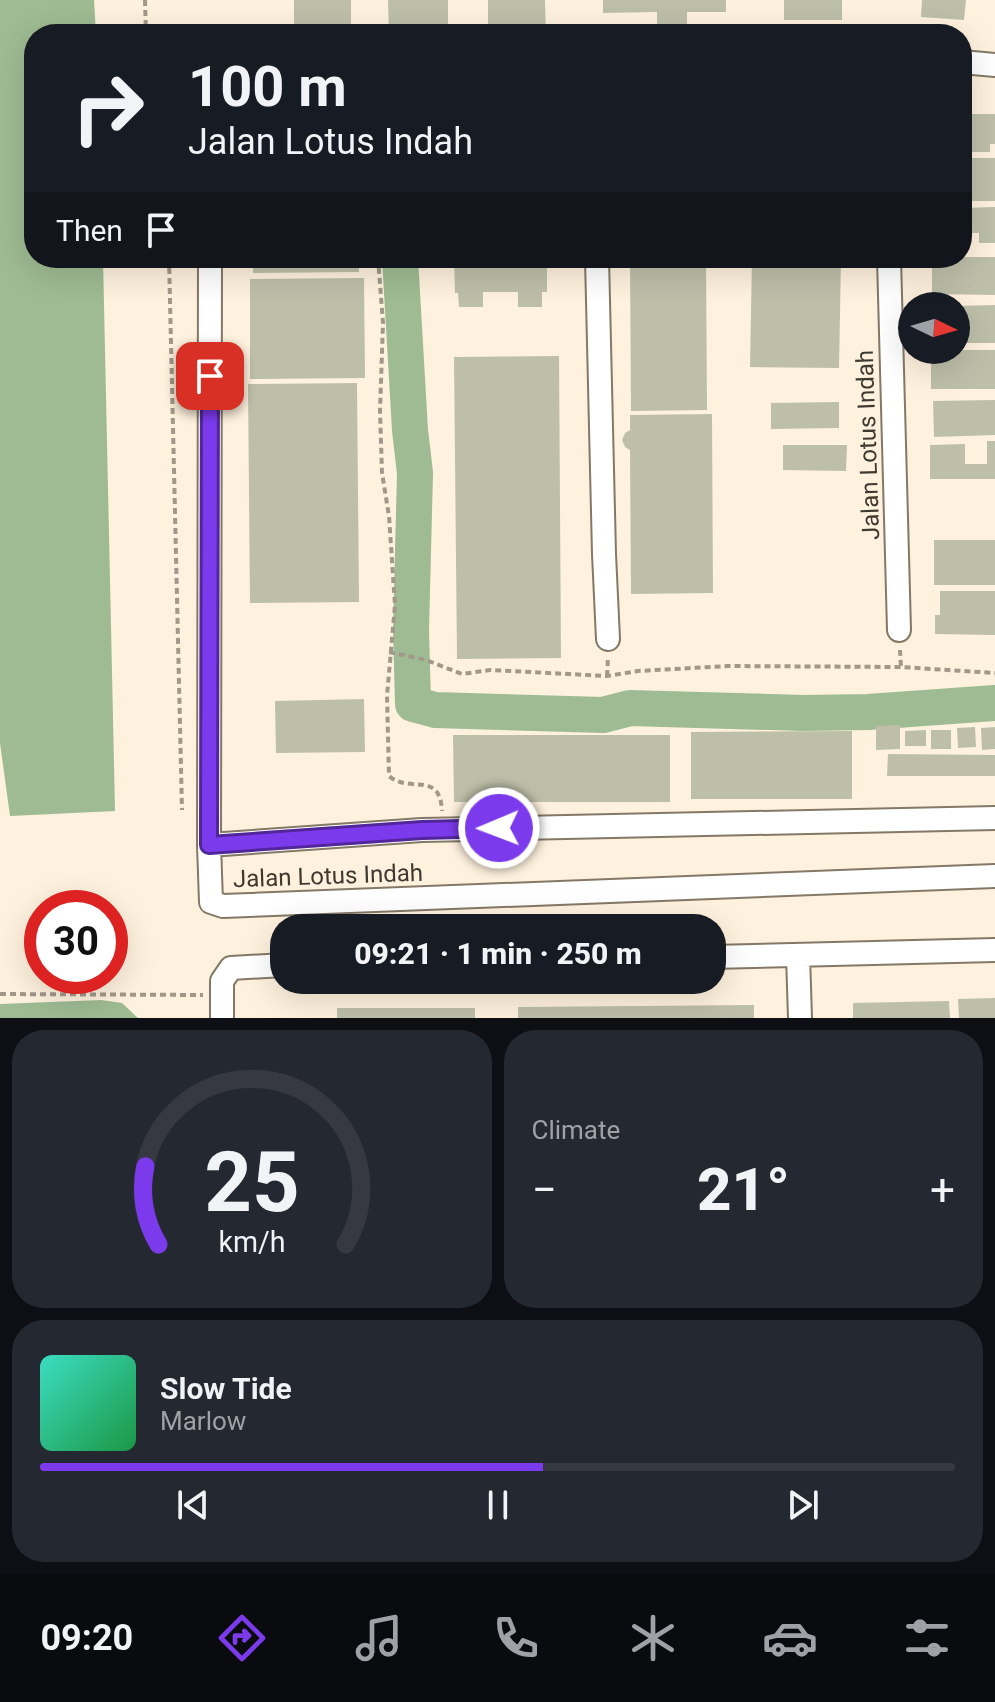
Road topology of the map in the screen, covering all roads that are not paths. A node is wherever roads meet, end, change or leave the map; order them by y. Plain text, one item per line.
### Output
1 (972, 63) edge
2 (995, 65) edge
3 (210, 268) edge
4 (597, 268) edge
5 (889, 268) edge
6 (899, 630) dead end
7 (608, 639) dead end
8 (995, 818) edge
9 (209, 845) junction
10 (995, 876) edge
11 (995, 950) edge
12 (798, 955) junction
13 (726, 957) edge
14 (270, 965) edge
15 (222, 1018) edge
16 (800, 1018) edge

1 - 2 street
3 - 9 street, Jalan Lotus Indah
4 - 7 street
5 - 6 street, Jalan Lotus Indah
8 - 9 street
9 - 10 street, Jalan Lotus Indah
11 - 12 street
12 - 13 street
12 - 16 street
14 - 15 street

